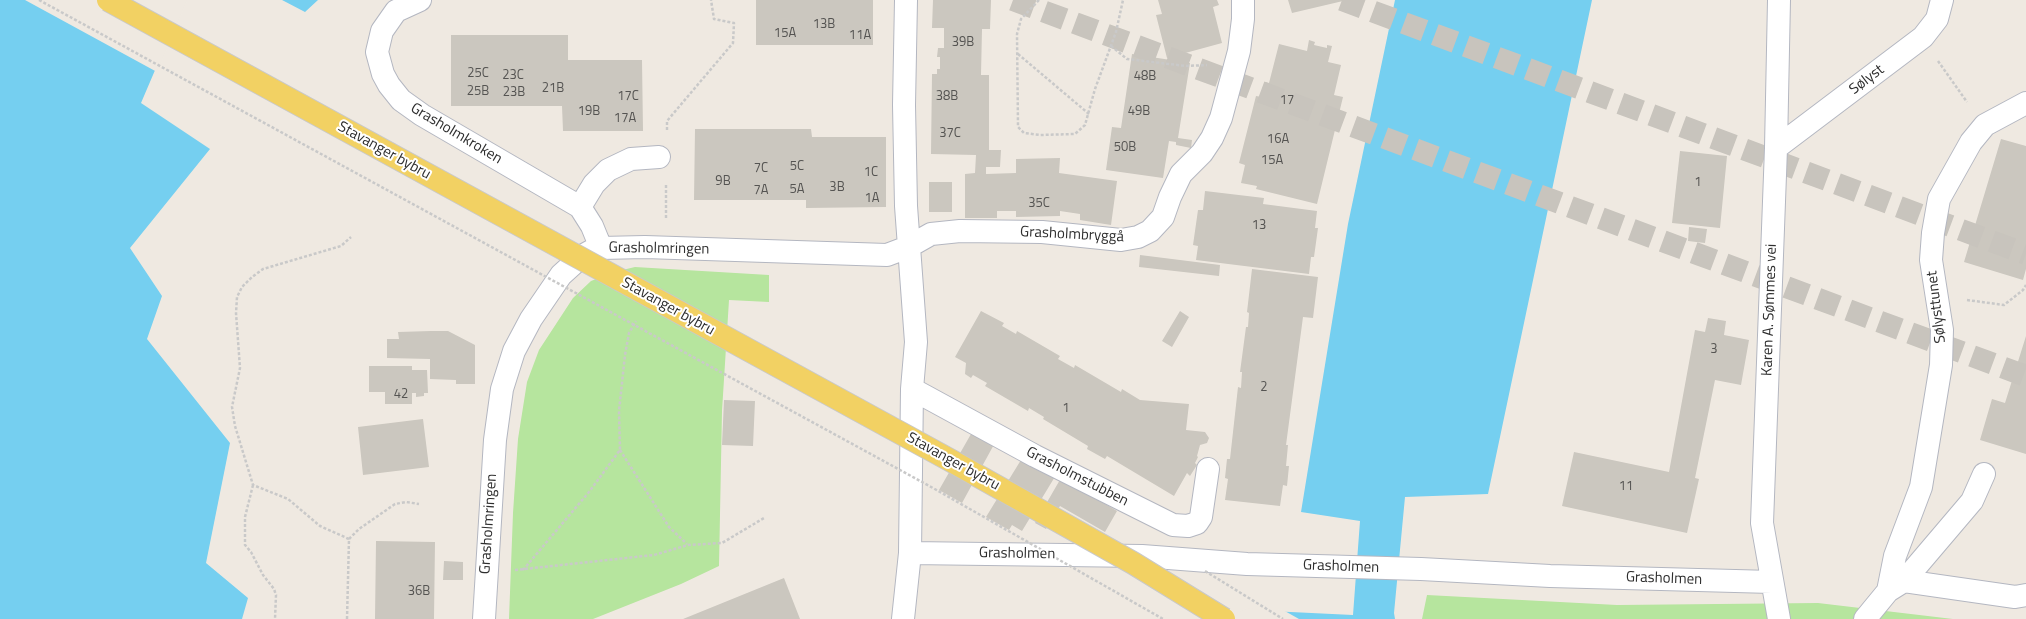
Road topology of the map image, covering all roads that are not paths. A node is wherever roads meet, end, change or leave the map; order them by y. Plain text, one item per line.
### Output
1 (108, 0) edge
2 (420, 0) edge
3 (906, 0) edge
4 (1243, 0) edge
5 (1779, 0) edge
6 (1942, 0) edge
7 (2026, 103) edge
8 (663, 147) road end
9 (1776, 148) junction
10 (580, 207) junction
11 (908, 247) junction
12 (601, 248) junction
13 (912, 389) junction
14 (1208, 470) dead end
15 (1984, 474) dead end
16 (910, 553) junction
17 (1772, 582) junction
18 (1896, 586) junction
19 (2026, 595) edge
20 (484, 619) edge
21 (903, 619) edge
22 (1224, 619) edge
23 (1779, 619) edge
24 (1865, 619) edge

1 - 22 main road, Stavanger bybru, bridge
2 - 10 street, Grasholmkroken
3 - 11 street
4 - 11 street, Grasholmbryggå
5 - 9 street, Karen A. Sømmes vei
6 - 9 street, Sølyst
7 - 18 street, Sølysttunet
8 - 10 street
9 - 17 street, Karen A. Sømmes vei
10 - 12 street, Grasholmkroken
11 - 12 street, Grasholmringen
11 - 13 street
12 - 20 street, Grasholmringen
13 - 14 street, Grasholmstubben
13 - 16 street
15 - 18 street
16 - 17 street, Grasholmen
16 - 21 street
17 - 23 street, Karen A. Sømmes vei
18 - 19 street
18 - 24 street, Sølysttunet

